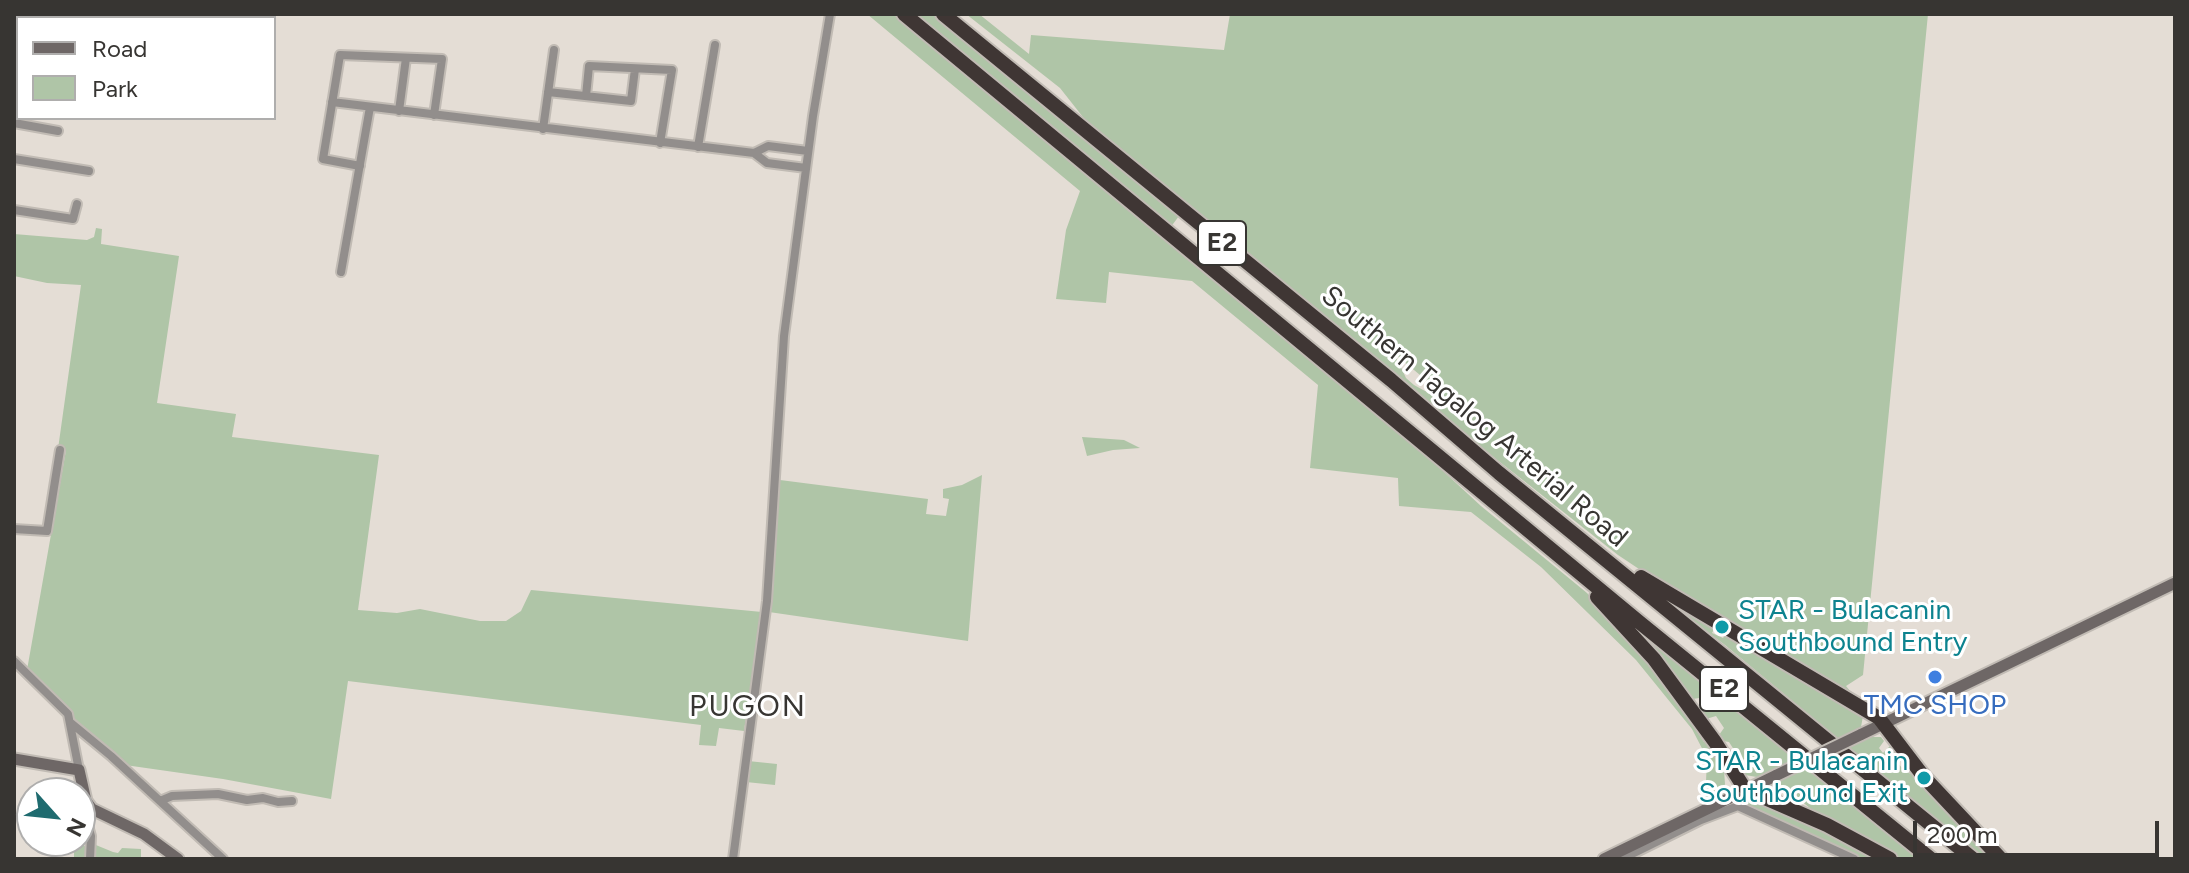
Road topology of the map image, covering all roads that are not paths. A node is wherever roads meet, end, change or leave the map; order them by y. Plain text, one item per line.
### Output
1 (830, 14) edge
2 (904, 14) edge
3 (943, 14) edge
4 (715, 45) dead end
5 (554, 50) dead end
6 (406, 58) junction
7 (635, 69) junction
8 (548, 92) junction
9 (586, 96) junction
10 (332, 102) junction
11 (370, 107) junction
12 (399, 111) junction
13 (434, 115) junction
14 (14, 123) edge
15 (543, 129) junction
16 (58, 131) dead end
17 (660, 143) junction
18 (698, 147) junction
19 (808, 151) junction
20 (754, 153) junction
21 (14, 159) edge
22 (360, 166) junction
23 (806, 168) junction
24 (89, 171) dead end
25 (77, 204) dead end
26 (14, 210) edge
27 (341, 272) dead end
28 (60, 450) dead end
29 (1517, 520) junction
30 (1562, 523) junction
31 (14, 529) edge
32 (2175, 583) edge
33 (14, 661) edge
34 (71, 723) junction
35 (1883, 724) junction
36 (14, 759) edge
37 (79, 770) junction
38 (80, 777) edge
39 (1748, 789) junction
40 (160, 801) junction
41 (292, 801) dead end
42 (96, 812) edge
43 (178, 859) edge
44 (223, 859) edge
45 (733, 859) edge
46 (1604, 859) edge
47 (1622, 859) edge
48 (1854, 859) edge
49 (1890, 859) edge
50 (1931, 859) edge
51 (1973, 859) edge
52 (2001, 859) edge

1 - 19 street
2 - 29 highway, Southern Tagalog Arterial Road / E2
3 - 30 highway, Southern Tagalog Arterial Road / E2
4 - 18 street
5 - 8 street
6 - 10 street
6 - 12 street
6 - 13 street
7 - 9 street
7 - 9 street
7 - 17 street
8 - 9 street
8 - 15 street
10 - 11 street
10 - 22 street
11 - 12 street
11 - 22 street
12 - 13 street
13 - 15 street
14 - 16 street
15 - 17 street
17 - 18 street
18 - 20 street
19 - 20 street
19 - 23 street
20 - 23 street
21 - 24 street
22 - 27 street
23 - 45 street
25 - 26 street
28 - 31 street
29 - 39 highway
29 - 50 highway, Southern Tagalog Arterial Road / E2
30 - 35 highway
30 - 51 highway, Southern Tagalog Arterial Road / E2
32 - 35 main road
33 - 34 street
34 - 37 street
34 - 40 street
35 - 39 main road, bridge
35 - 52 highway
36 - 37 main road
37 - 38 main road
39 - 46 main road
39 - 49 highway
40 - 41 street
40 - 44 street
42 - 43 main road
47 - 48 street

